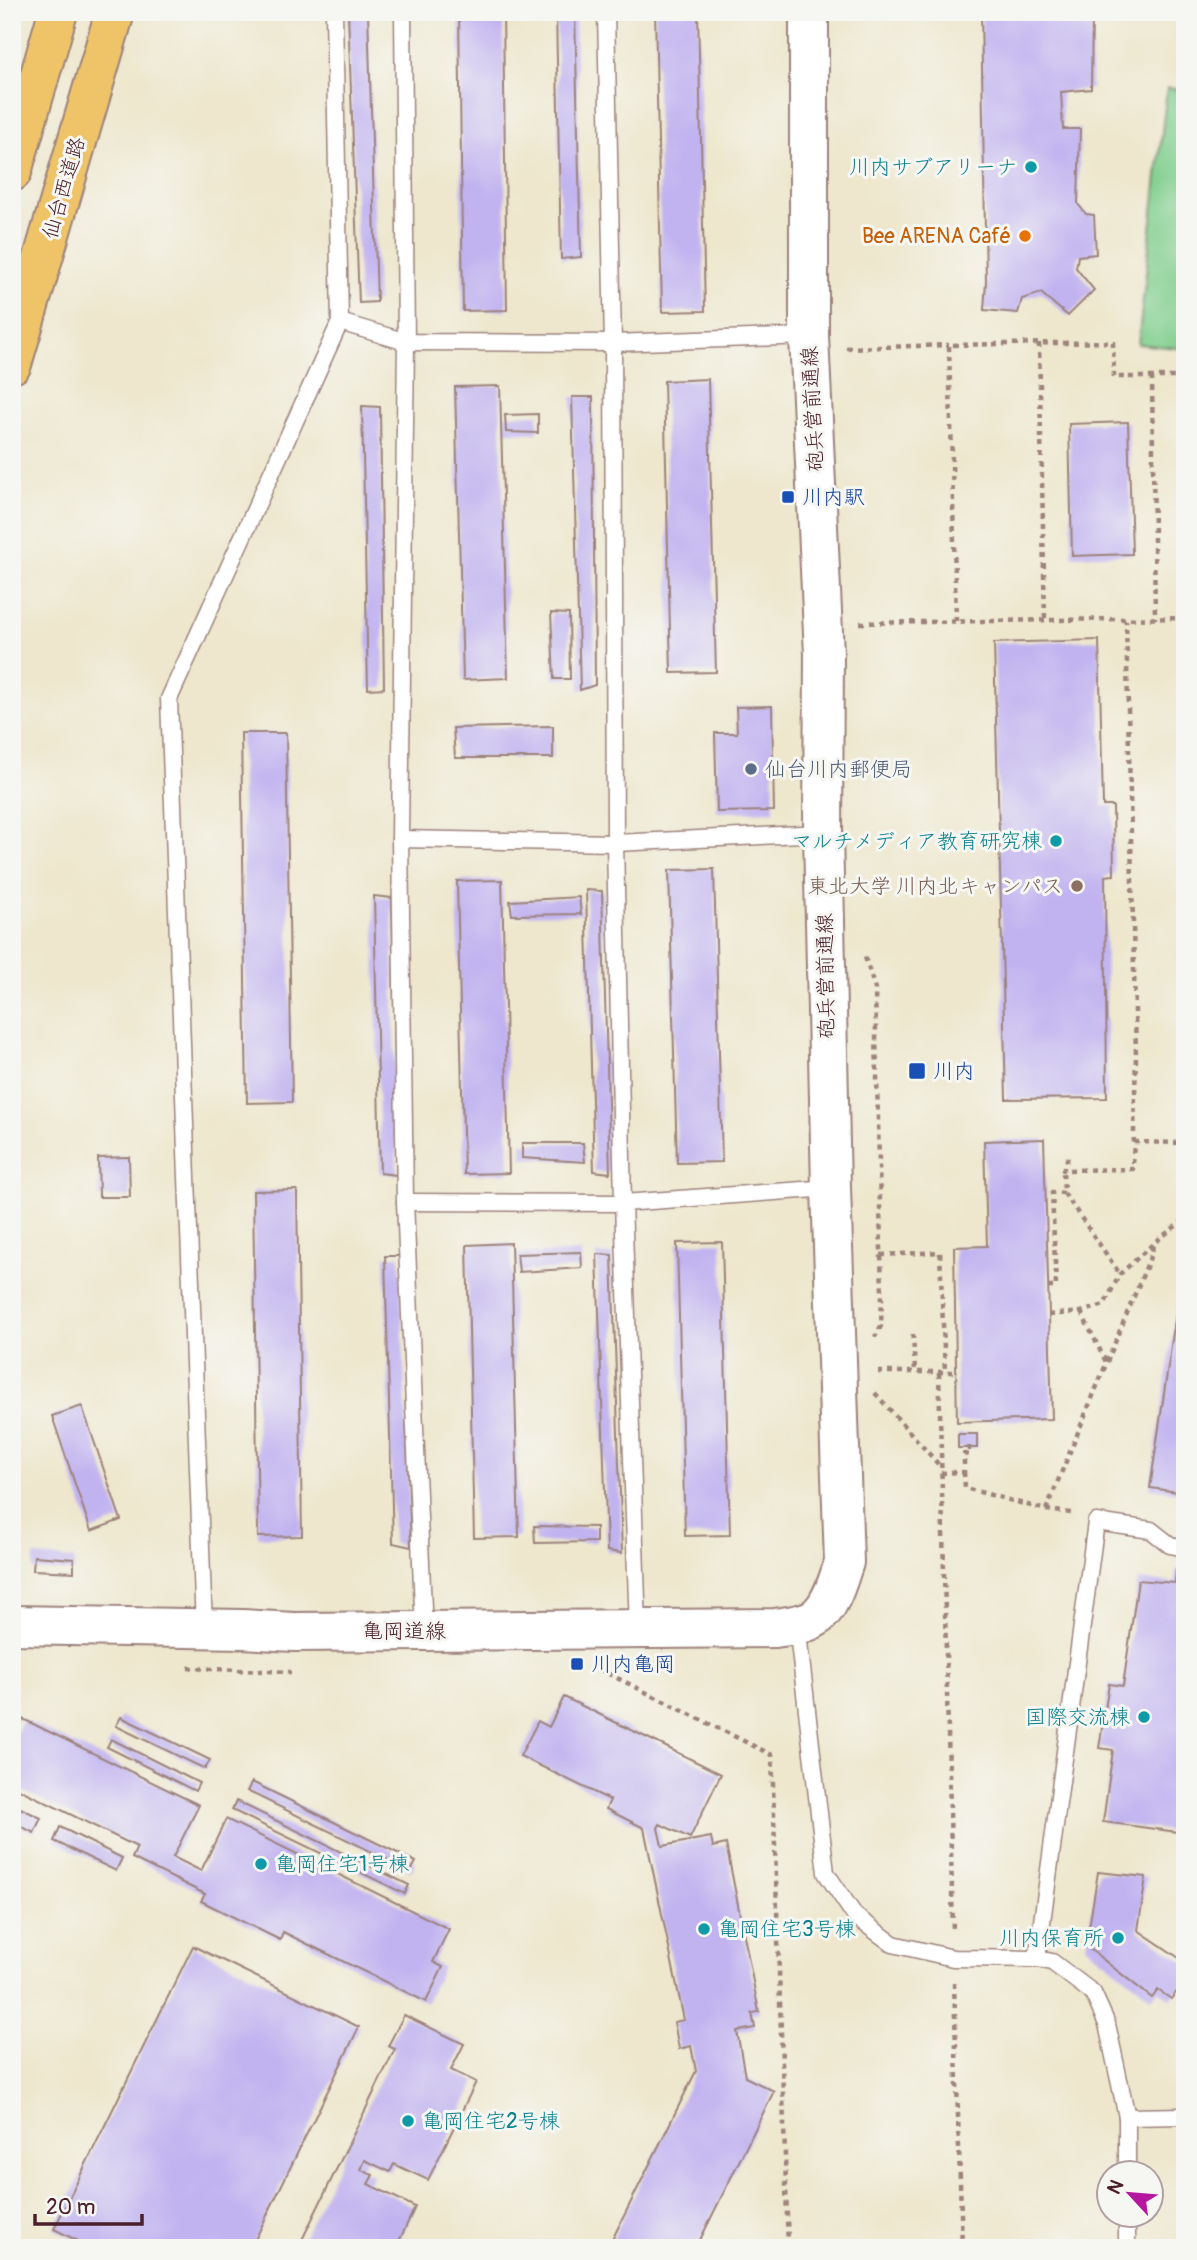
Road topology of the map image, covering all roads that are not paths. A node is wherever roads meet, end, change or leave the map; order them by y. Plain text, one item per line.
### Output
1 (58, 12) edge
2 (116, 12) edge
3 (334, 12) edge
4 (403, 12) edge
5 (606, 12) edge
6 (809, 12) edge
7 (12, 172) edge
8 (341, 321) junction
9 (809, 336) junction
10 (406, 342) junction
11 (613, 343) junction
12 (12, 364) edge
13 (823, 833) junction
14 (400, 839) junction
15 (615, 842) junction
16 (831, 1188) junction
17 (405, 1202) junction
18 (623, 1203) junction
19 (1185, 1548) edge
20 (12, 1625) edge
21 (797, 1625) junction
22 (204, 1628) junction
23 (638, 1629) junction
24 (424, 1630) junction
25 (1037, 1959) junction
26 (1185, 2116) edge
27 (1127, 2117) junction
28 (1127, 2158) edge
29 (1127, 2228) edge
30 (1126, 2248) edge

1 - 7 highway
2 - 12 highway, 仙台西道路
3 - 8 lane
4 - 10 lane
5 - 11 lane
6 - 9 street, 砲兵営前通線
8 - 10 lane
8 - 22 lane
9 - 11 lane
9 - 13 street, 砲兵営前通線
10 - 11 lane
10 - 14 lane
11 - 15 lane
13 - 15 lane
13 - 16 street, 砲兵営前通線
14 - 15 lane
14 - 17 lane
15 - 18 lane
16 - 18 lane
16 - 21 street, 砲兵営前通線
17 - 18 lane
17 - 24 lane
18 - 23 lane
19 - 25 lane
20 - 22 street, 亀岡道線
21 - 23 street, 亀岡道線
21 - 25 lane
22 - 24 street, 亀岡道線
23 - 24 street, 亀岡道線
25 - 27 lane
26 - 27 lane
27 - 28 lane
29 - 30 lane

